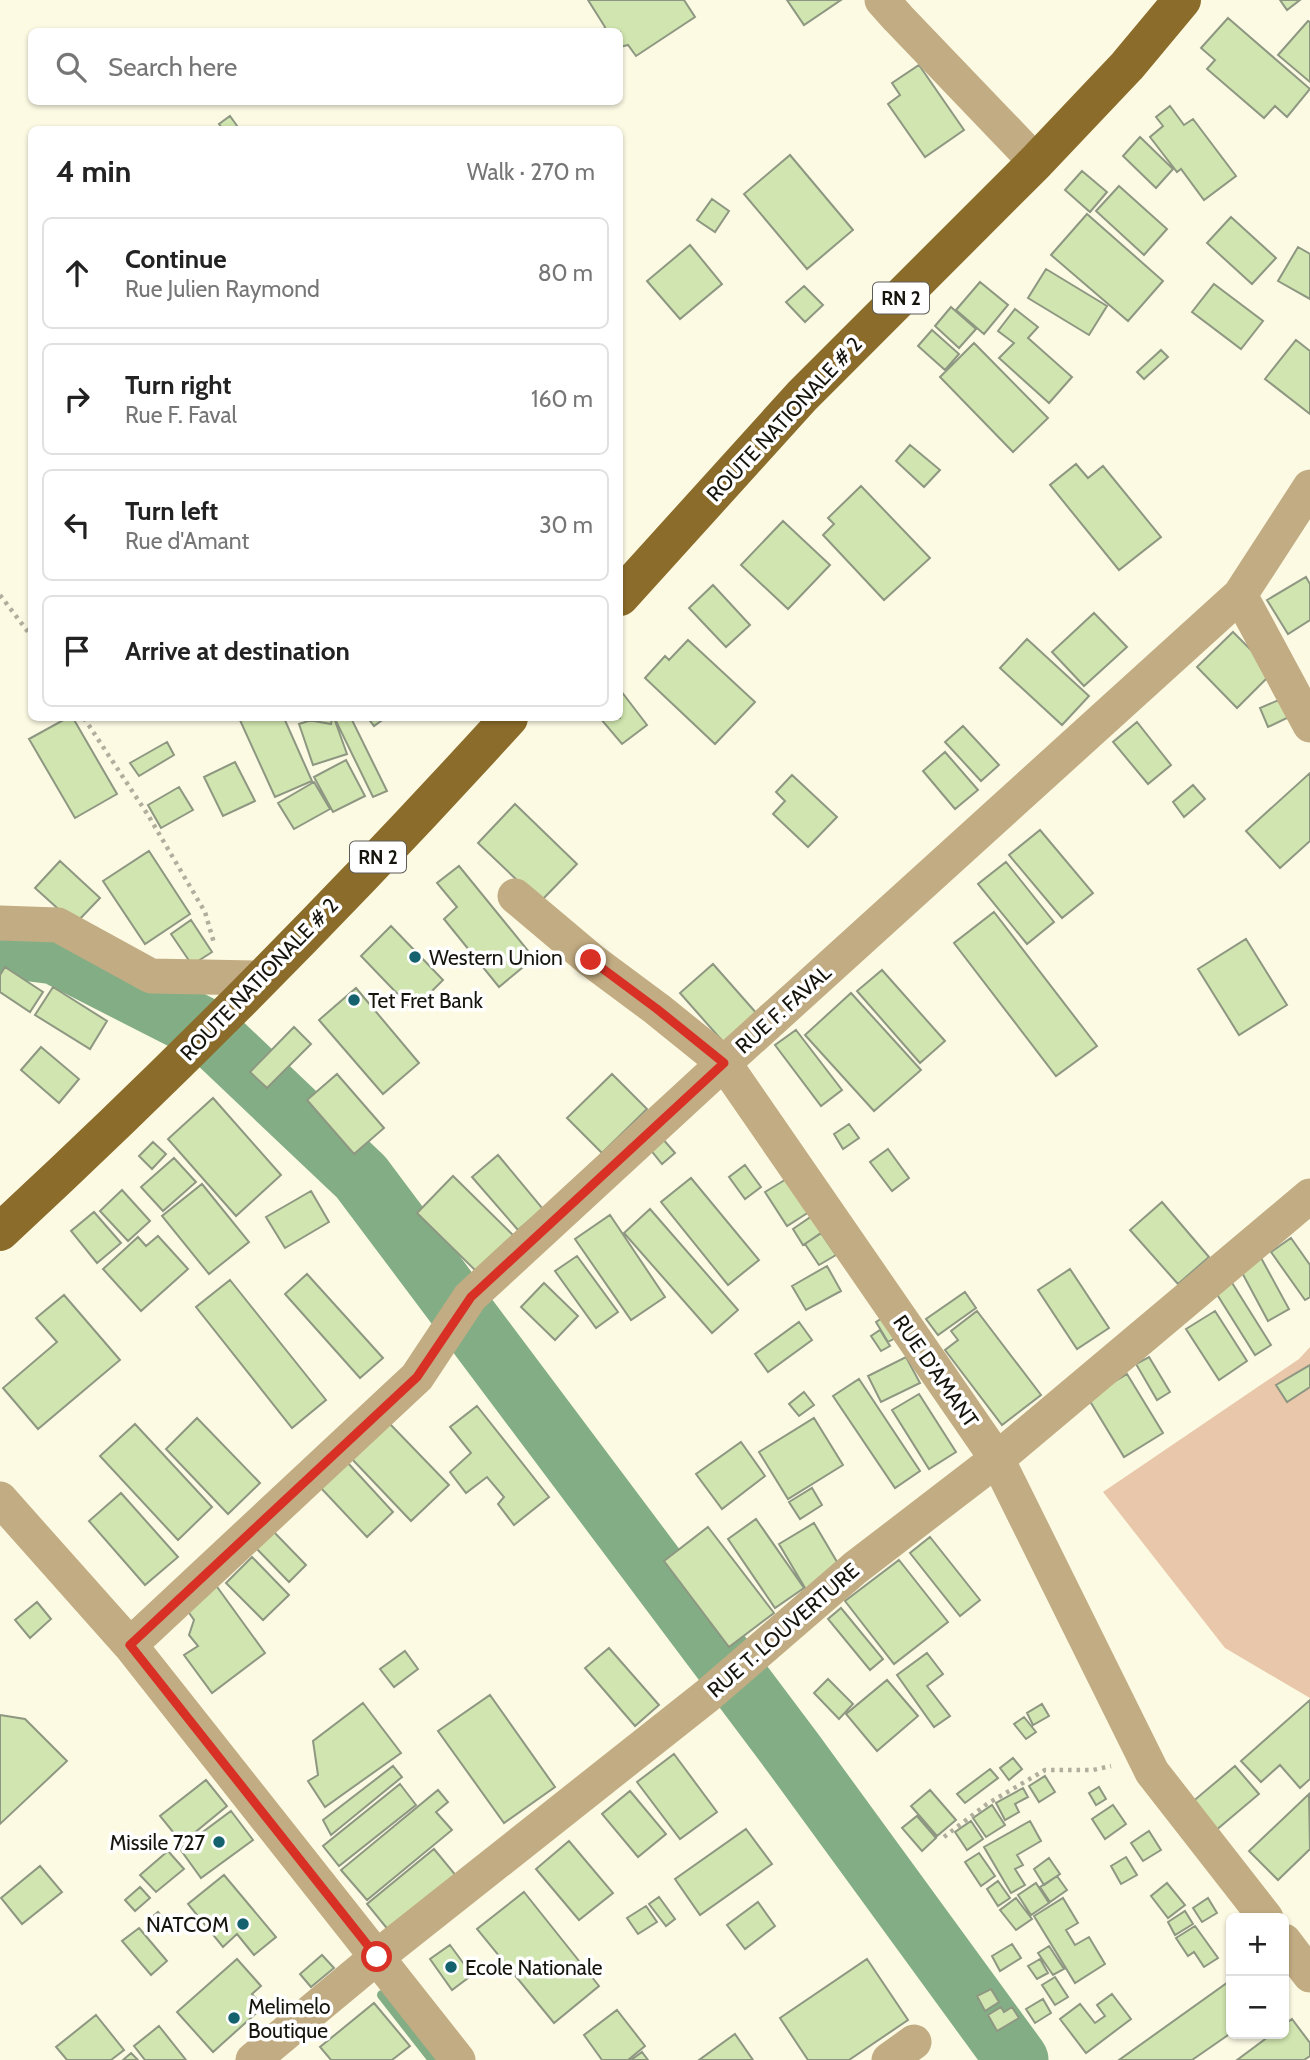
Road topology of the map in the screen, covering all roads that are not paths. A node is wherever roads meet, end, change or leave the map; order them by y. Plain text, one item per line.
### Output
1 (882, 0) edge
2 (1182, 0) edge
3 (1036, 162) junction
4 (1310, 487) edge
5 (623, 594) edge
6 (1240, 595) junction
7 (506, 721) edge
8 (1310, 725) edge
9 (515, 896) dead end
10 (0, 923) edge
11 (243, 983) junction
12 (724, 1063) junction
13 (1310, 1195) edge
14 (0, 1232) edge
15 (997, 1459) junction
16 (0, 1499) edge
17 (130, 1645) junction
18 (1262, 1913) edge
19 (1289, 1948) edge
20 (377, 1957) junction
21 (1310, 1975) edge
22 (253, 2060) edge
23 (458, 2060) edge

1 - 3 street
2 - 3 main road, ROUTE NATIONALE # 2 / RN 2
3 - 5 main road, ROUTE NATIONALE # 2 / RN 2
4 - 6 street, RUE F. FAVAL
6 - 8 street
6 - 12 street, RUE F. FAVAL
7 - 11 main road, ROUTE NATIONALE # 2 / RN 2
9 - 12 street, RUE D'AMANT
10 - 11 street
11 - 14 main road, ROUTE NATIONALE # 2 / RN 2
12 - 15 street, RUE D'AMANT
12 - 17 street, RUE F. FAVAL
13 - 15 street, RUE T. LOUVERTURE
15 - 18 street, RUE D'AMANT
15 - 20 street, RUE T. LOUVERTURE
16 - 17 street
17 - 20 street
19 - 21 street
20 - 22 street, RUE T. LOUVERTURE
20 - 23 street

